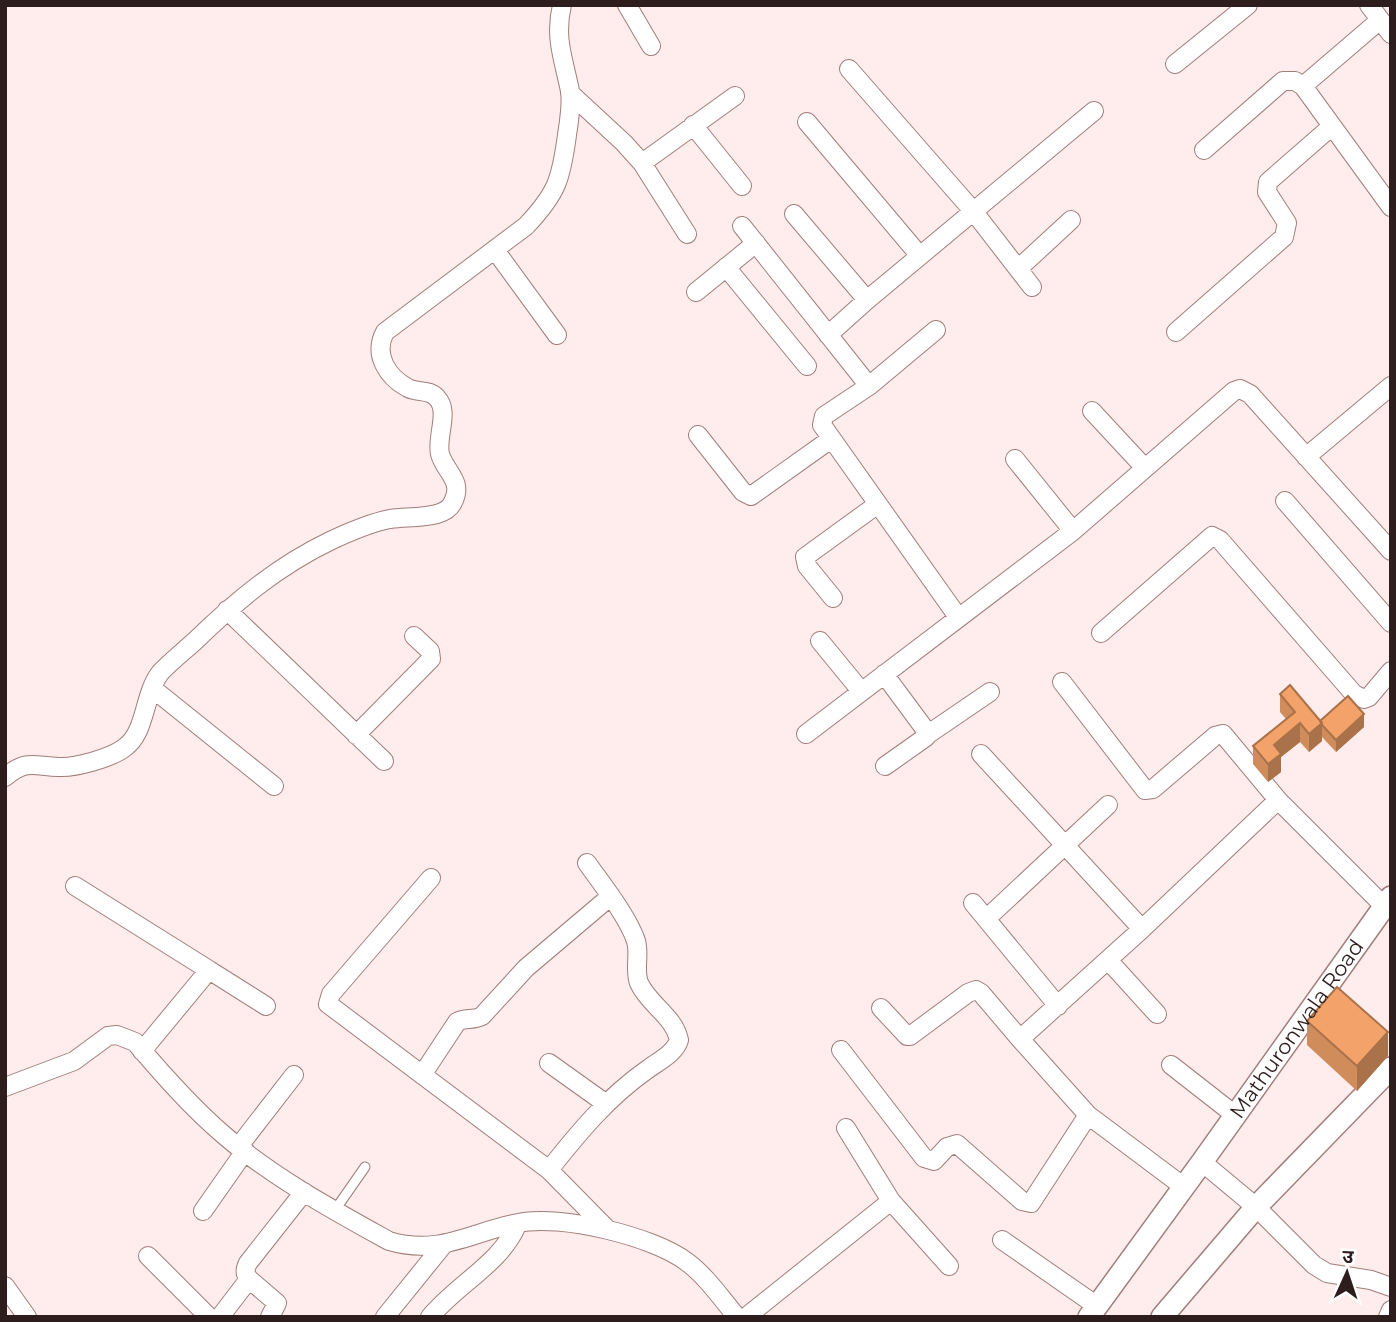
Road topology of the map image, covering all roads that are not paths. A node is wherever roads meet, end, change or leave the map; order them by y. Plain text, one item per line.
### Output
1 (562, 5) edge
2 (627, 5) edge
3 (1248, 5) edge
4 (1380, 20) edge
5 (650, 46) dead end
6 (1175, 64) dead end
7 (849, 69) dead end
8 (1303, 86) junction
9 (570, 93) junction
10 (736, 96) dead end
11 (1094, 111) dead end
12 (807, 122) dead end
13 (693, 125) junction
14 (1331, 127) junction
15 (1204, 150) dead end
16 (642, 163) junction
17 (742, 186) dead end
18 (1391, 207) edge
19 (974, 212) junction
20 (794, 214) dead end
21 (1071, 220) dead end
22 (742, 226) dead end
23 (688, 234) dead end
24 (756, 243) junction
25 (495, 250) junction
26 (920, 256) junction
27 (726, 267) junction
28 (1018, 269) junction
29 (1032, 287) dead end
30 (696, 292) dead end
31 (867, 300) junction
32 (936, 330) dead end
33 (1176, 332) dead end
34 (557, 335) dead end
35 (828, 335) junction
36 (807, 366) dead end
37 (869, 386) junction
38 (1391, 386) edge
39 (1092, 411) dead end
40 (698, 435) dead end
41 (831, 439) junction
42 (1306, 457) junction
43 (1015, 459) dead end
44 (1144, 467) junction
45 (1285, 501) dead end
46 (878, 504) junction
47 (1073, 531) junction
48 (1391, 551) edge
49 (832, 598) dead end
50 (227, 610) junction
51 (958, 617) junction
52 (1391, 623) edge
53 (1101, 634) dead end
54 (414, 636) dead end
55 (820, 641) dead end
56 (1391, 671) edge
57 (884, 674) junction
58 (1062, 682) dead end
59 (152, 688) junction
60 (862, 691) junction
61 (990, 692) dead end
62 (806, 734) dead end
63 (356, 735) junction
64 (927, 735) junction
65 (981, 754) dead end
66 (384, 761) dead end
67 (885, 766) dead end
68 (5, 777) edge
69 (274, 786) dead end
70 (1278, 800) junction
71 (1108, 806) dead end
72 (1065, 845) junction
73 (587, 863) dead end
74 (431, 878) dead end
75 (75, 886) dead end
76 (611, 897) junction
77 (1388, 902) edge
78 (973, 903) dead end
79 (986, 919) junction
80 (1142, 929) junction
81 (1108, 960) junction
82 (209, 970) junction
83 (266, 1006) dead end
84 (1058, 1006) junction
85 (881, 1008) dead end
86 (1157, 1014) dead end
87 (1020, 1039) junction
88 (841, 1050) dead end
89 (142, 1051) junction
90 (549, 1063) dead end
91 (1171, 1065) dead end
92 (1391, 1068) edge
93 (293, 1075) dead end
94 (422, 1075) junction
95 (5, 1087) edge
96 (605, 1103) junction
97 (1088, 1115) junction
98 (1235, 1115) junction
99 (846, 1128) dead end
100 (242, 1149) junction
101 (1202, 1162) junction
102 (365, 1167) dead end
103 (549, 1170) junction
104 (1184, 1187) junction
105 (304, 1192) junction
106 (891, 1201) junction
107 (1256, 1208) junction
108 (335, 1210) junction
109 (203, 1211) dead end
110 (517, 1223) junction
111 (608, 1230) junction
112 (1002, 1240) dead end
113 (444, 1244) junction
114 (148, 1256) dead end
115 (949, 1266) dead end
116 (249, 1279) junction
117 (5, 1286) edge
118 (1391, 1287) edge
119 (1391, 1310) edge
120 (1093, 1311) edge
121 (27, 1317) edge
122 (209, 1317) edge
123 (220, 1317) edge
124 (270, 1317) edge
125 (385, 1317) edge
126 (430, 1317) edge
127 (737, 1317) edge
128 (746, 1317) edge
129 (1162, 1317) edge
130 (1388, 1317) edge

1 - 9 street
2 - 5 street
3 - 6 street
4 - 8 street
7 - 19 street
8 - 14 street
8 - 15 street
9 - 16 street
9 - 25 street
10 - 13 street
11 - 19 street
12 - 26 street
13 - 16 street
13 - 17 street
14 - 18 street
14 - 33 street
16 - 23 street
19 - 26 street
19 - 28 street
20 - 31 street
21 - 28 street
22 - 24 street
24 - 27 street
24 - 35 street
25 - 34 street
25 - 50 street
26 - 31 street
27 - 30 street
27 - 36 street
28 - 29 street
31 - 35 street
32 - 37 street
35 - 37 street
37 - 41 street
38 - 42 street
39 - 44 street
40 - 41 street
41 - 46 street
42 - 44 street
42 - 48 street
43 - 47 street
44 - 47 street
45 - 52 street
46 - 49 street
46 - 51 street
47 - 51 street
50 - 59 street
50 - 63 street
51 - 57 street
53 - 56 street
54 - 63 street
55 - 60 street
57 - 60 street
57 - 64 street
58 - 70 street
59 - 68 street
59 - 69 street
60 - 62 street
61 - 64 street
63 - 66 street
64 - 67 street
65 - 72 street
70 - 77 street
70 - 80 street
71 - 72 street
72 - 79 street
72 - 80 street
73 - 76 street
74 - 94 street
75 - 82 street
76 - 94 street
76 - 96 street
77 - 98 street, Mathuronwala Road
78 - 79 street
79 - 84 street
80 - 81 street
81 - 84 street
81 - 86 street
82 - 83 street
82 - 89 street
84 - 87 street
85 - 87 street
87 - 97 street
88 - 97 street
89 - 95 street
89 - 100 street
90 - 96 street
91 - 98 street
92 - 107 street
93 - 100 street
94 - 103 street
96 - 103 street
97 - 104 street
98 - 101 street, Mathuronwala Road
99 - 106 street
100 - 105 street
100 - 109 street
101 - 104 street, Mathuronwala Road
101 - 107 street
102 - 108 lane
103 - 111 street
104 - 120 street, Mathuronwala Road
105 - 108 street
105 - 116 street
106 - 115 street
106 - 128 street
107 - 118 street
107 - 129 street
108 - 113 street
110 - 111 street
110 - 113 street
110 - 126 street
111 - 127 street
112 - 120 street
113 - 125 street
114 - 122 street
116 - 123 street
116 - 124 street
117 - 121 street
119 - 130 street

